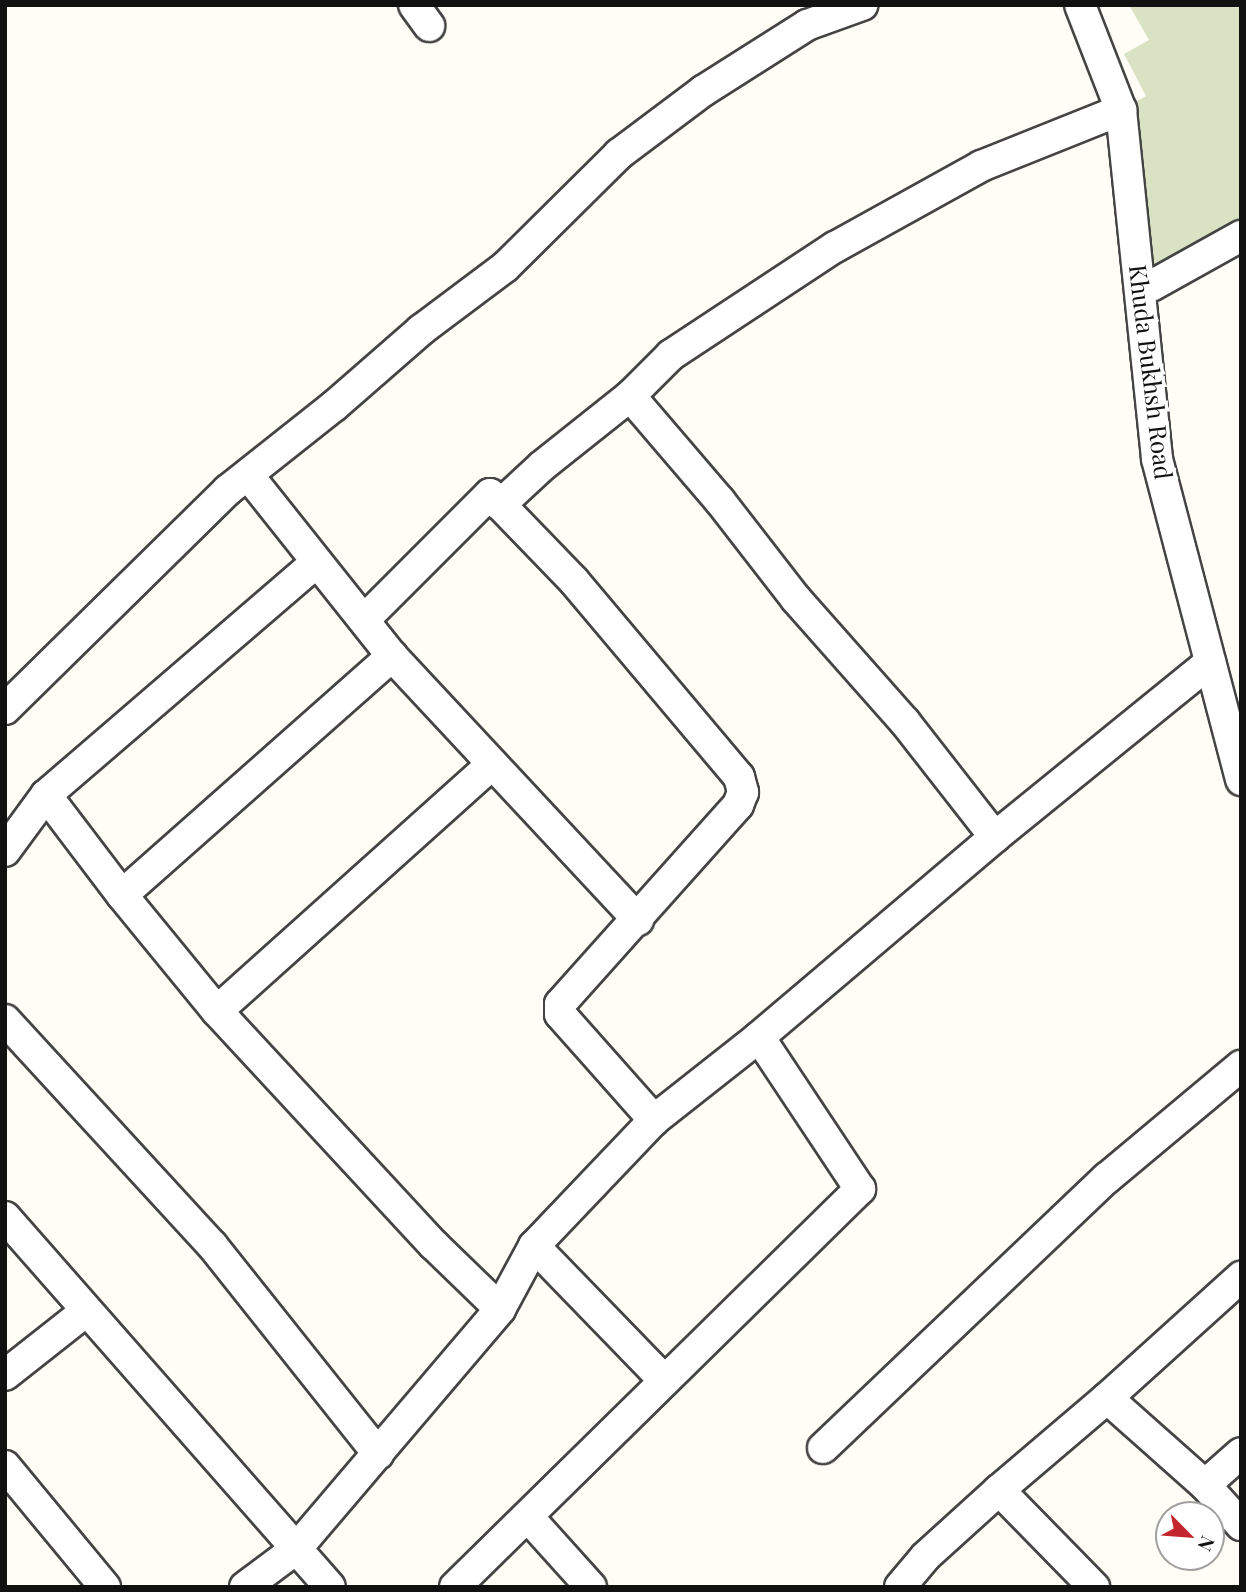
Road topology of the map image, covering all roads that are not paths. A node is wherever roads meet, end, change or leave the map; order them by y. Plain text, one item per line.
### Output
1 (862, 5) edge
2 (1087, 8) edge
3 (1121, 110) junction
4 (1241, 236) edge
5 (1151, 286) dead end
6 (630, 396) junction
7 (248, 475) junction
8 (500, 505) junction
9 (317, 562) junction
10 (364, 620) junction
11 (392, 656) junction
12 (1210, 662) junction
13 (5, 709) edge
14 (492, 764) junction
15 (1241, 780) edge
16 (46, 795) junction
17 (995, 837) junction
18 (5, 851) edge
19 (122, 895) junction
20 (638, 920) junction
21 (217, 1011) junction
22 (5, 1020) edge
23 (759, 1037) junction
24 (1241, 1066) edge
25 (654, 1120) junction
26 (5, 1217) edge
27 (534, 1246) junction
28 (1241, 1277) edge
29 (500, 1309) junction
30 (86, 1311) junction
31 (5, 1375) edge
32 (664, 1380) junction
33 (1107, 1398) junction
34 (823, 1448) dead end
35 (1241, 1453) edge
36 (378, 1454) junction
37 (5, 1466) edge
38 (1205, 1485) junction
39 (999, 1490) junction
40 (528, 1517) junction
41 (1241, 1525) edge
42 (296, 1549) junction
43 (458, 1586) edge
44 (105, 1587) edge
45 (245, 1587) edge
46 (330, 1587) edge
47 (591, 1587) edge
48 (900, 1587) edge
49 (1094, 1587) edge

1 - 7 street
2 - 3 street, Khuda Bukhsh Road
3 - 6 street
3 - 12 street, Khuda Bukhsh Road
4 - 5 street
6 - 8 street
6 - 17 street
7 - 9 street
7 - 13 street
8 - 10 street
8 - 20 street
9 - 10 street
9 - 16 street
10 - 11 street
11 - 14 street
11 - 19 street
12 - 15 street, Khuda Bukhsh Road
12 - 17 street
14 - 20 street
14 - 21 street
16 - 18 street
16 - 19 street
17 - 23 street
19 - 21 street
20 - 25 street
21 - 29 street
22 - 36 street
23 - 25 street
23 - 32 street
24 - 34 street
25 - 27 street
26 - 30 street
27 - 29 street
27 - 32 street
28 - 33 street
29 - 36 street
30 - 31 street
30 - 42 street
32 - 40 street
33 - 38 street
33 - 39 street
35 - 38 street
36 - 42 street
37 - 44 street
38 - 41 street
39 - 48 street
39 - 49 street
40 - 43 street
40 - 47 street
42 - 45 street
42 - 46 street

